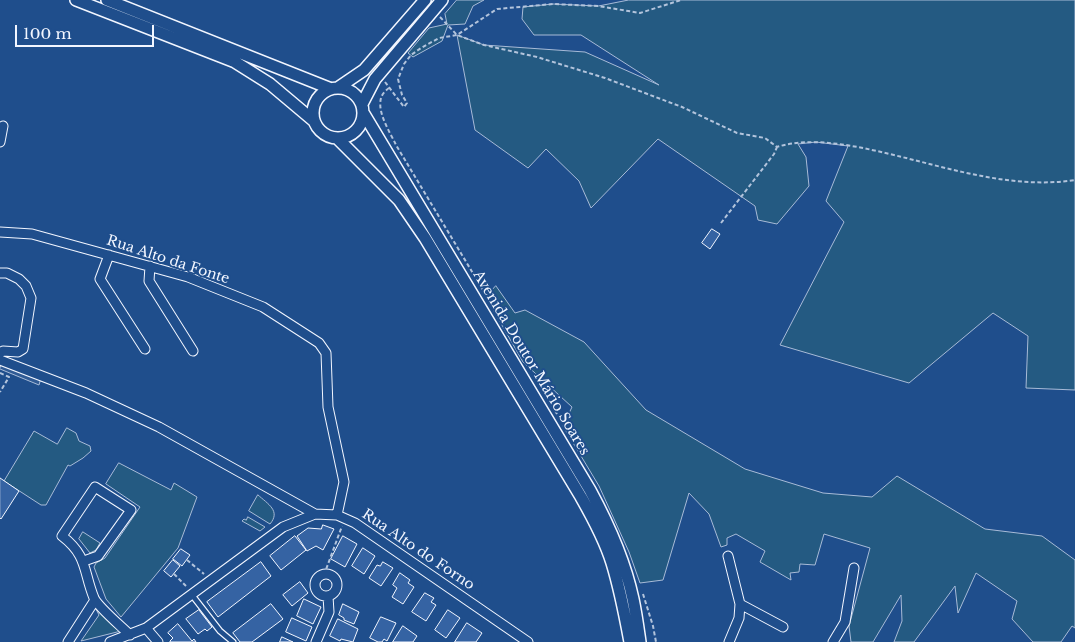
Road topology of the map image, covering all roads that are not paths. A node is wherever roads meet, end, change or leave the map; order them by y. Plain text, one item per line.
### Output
1 (76, 0) edge
2 (107, 0) edge
3 (425, 0) edge
4 (442, 0) edge
5 (334, 88) junction
6 (363, 109) junction
7 (314, 121) junction
8 (3, 126) dead end
9 (337, 138) junction
10 (0, 142) edge
11 (0, 232) edge
12 (109, 255) junction
13 (150, 266) junction
14 (0, 273) edge
15 (145, 349) dead end
16 (193, 351) dead end
17 (0, 353) edge
18 (0, 360) edge
19 (315, 514) junction
20 (341, 517) junction
21 (728, 556) dead end
22 (84, 561) junction
23 (854, 568) dead end
24 (192, 594) junction
25 (328, 596) junction
26 (95, 600) junction
27 (740, 604) junction
28 (783, 627) dead end
29 (146, 628) junction
30 (130, 635) junction
31 (68, 642) edge
32 (110, 642) edge
33 (158, 642) edge
34 (232, 642) edge
35 (316, 642) edge
36 (528, 642) edge
37 (630, 642) edge
38 (640, 642) edge
39 (729, 642) edge
40 (832, 642) edge

1 - 7 main road
2 - 5 main road
3 - 5 main road
4 - 6 main road
5 - 6 main road
5 - 7 main road
6 - 9 main road
6 - 38 main road, Avenida Doutor Mário Soares
7 - 9 main road
8 - 10 street
9 - 37 main road, Avenida Doutor Mário Soares
11 - 12 street, Rua Alto da Fonte
12 - 13 street, Rua Alto da Fonte
12 - 15 street
13 - 16 street
13 - 20 street, Rua Alto da Fonte
14 - 17 street
18 - 19 street
19 - 20 street, Rua Alto do Forno
19 - 24 street, Rua Alto do Forno
20 - 36 street, Rua Alto do Forno
21 - 27 street
22 - 22 street
22 - 26 street
23 - 40 street
24 - 29 street, Rua Alto do Forno
24 - 34 lane
25 - 25 street
25 - 35 street
26 - 30 street
26 - 31 street
27 - 28 street
27 - 39 street
29 - 30 street, Rua Alto do Forno
29 - 33 street
30 - 32 street, Rua Alto do Forno

